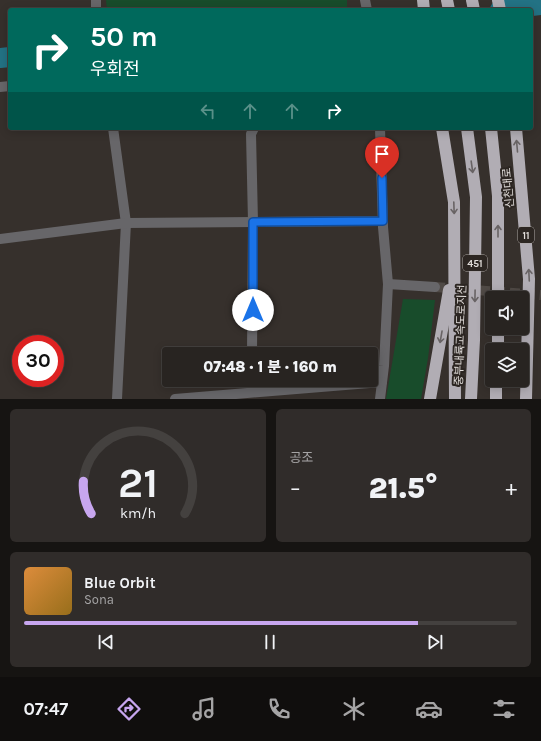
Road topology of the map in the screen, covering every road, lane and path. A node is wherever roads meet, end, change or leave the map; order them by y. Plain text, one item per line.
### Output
1 (113, 130) edge
2 (253, 130) edge
3 (380, 130) edge
4 (442, 130) edge
5 (466, 130) edge
6 (490, 130) edge
7 (516, 130) edge
8 (383, 221) junction
9 (253, 222) junction
10 (126, 223) junction
11 (0, 239) edge
12 (455, 257) junction
13 (388, 284) junction
14 (435, 287) tunnel mouth
15 (498, 291) edge
16 (528, 342) junction
17 (252, 347) edge
18 (382, 382) junction
19 (253, 387) edge
20 (496, 387) edge
21 (253, 392) junction
22 (117, 399) edge
23 (175, 399) edge
24 (380, 399) edge
25 (430, 399) edge
26 (455, 399) edge
27 (470, 399) edge
28 (496, 399) edge
29 (520, 399) edge
30 (526, 399) edge

1 - 10 street
2 - 9 street
3 - 8 street
4 -> 12 highway
5 -> 27 highway, 중부내륙고속도로지선 / 451
15 -> 6 highway, 451
16 -> 7 highway, 신천대로 / 11
8 - 9 street
8 - 13 street
9 - 10 street
9 - 17 street
10 - 11 street
10 - 22 street
12 -> 25 highway
12 - 26 highway
13 - 14 street
13 - 18 street
16 - 29 highway
16 - 30 highway
18 - 21 street
18 - 24 street
19 - 21 street
20 - 28 highway
21 - 23 street

